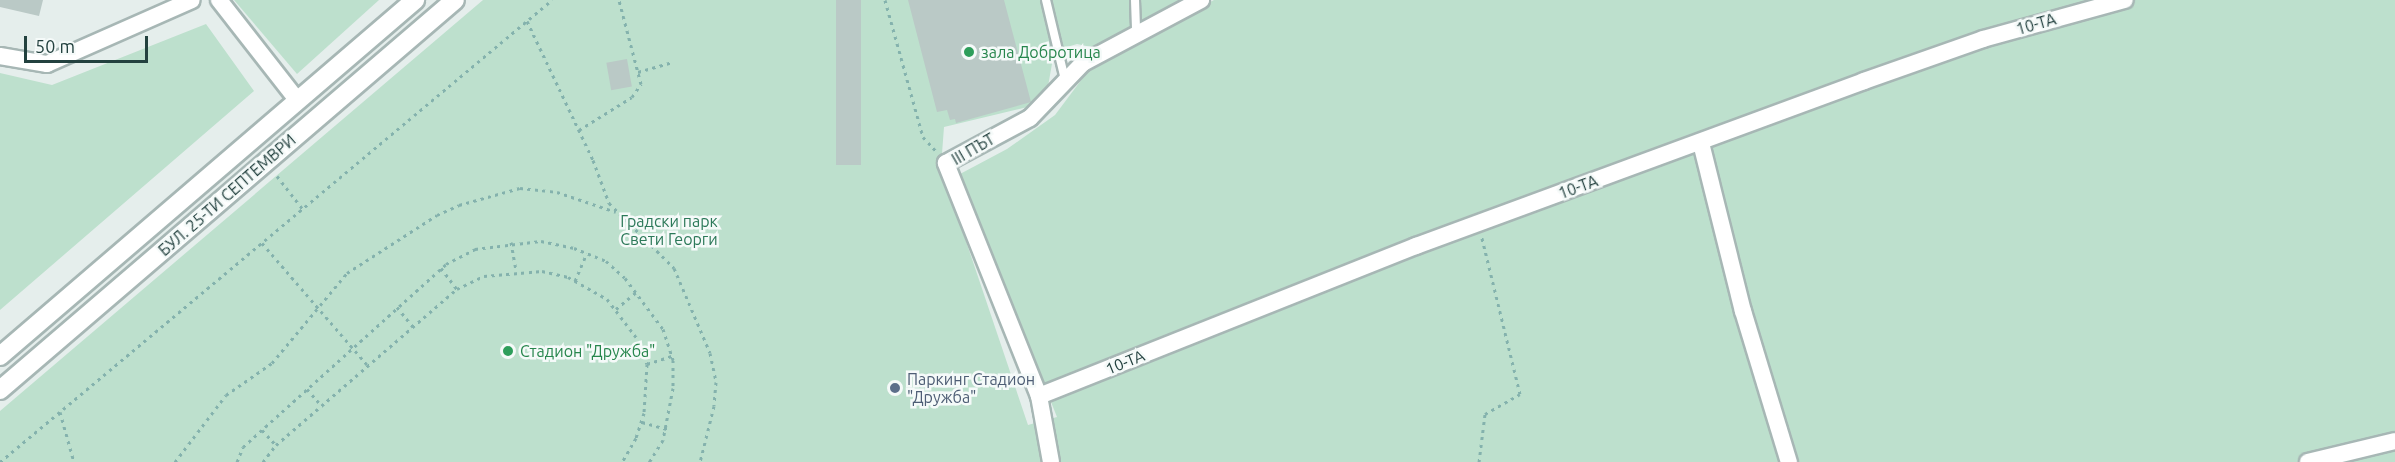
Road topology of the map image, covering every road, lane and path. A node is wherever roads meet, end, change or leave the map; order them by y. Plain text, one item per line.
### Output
1 (192, 0) edge
2 (219, 0) edge
3 (415, 0) edge
4 (455, 0) edge
5 (552, 0) edge
6 (619, 0) edge
7 (885, 0) edge
8 (1046, 0) edge
9 (1135, 0) edge
10 (1201, 0) edge
11 (2125, 0) edge
12 (527, 21) junction
13 (1136, 34) junction
14 (0, 56) edge
15 (674, 62) dead end
16 (638, 72) junction
17 (1065, 80) junction
18 (298, 101) junction
19 (579, 130) junction
20 (1701, 142) junction
21 (946, 163) junction
22 (616, 212) junction
23 (1479, 223) junction
24 (511, 242) junction
25 (262, 243) junction
26 (587, 254) junction
27 (441, 268) junction
28 (516, 271) junction
29 (575, 281) junction
30 (458, 289) junction
31 (636, 292) junction
32 (397, 307) junction
33 (616, 309) junction
34 (319, 310) junction
35 (413, 327) junction
36 (352, 347) junction
37 (0, 356) edge
38 (672, 356) junction
39 (647, 364) junction
40 (368, 366) junction
41 (307, 388) junction
42 (0, 390) edge
43 (1039, 396) junction
44 (322, 406) junction
45 (60, 412) junction
46 (642, 422) junction
47 (667, 429) junction
48 (262, 430) junction
49 (2395, 441) edge
50 (276, 445) junction
51 (0, 462) edge
52 (74, 462) edge
53 (175, 462) edge
54 (237, 462) edge
55 (263, 462) edge
56 (622, 462) edge
57 (649, 462) edge
58 (700, 462) edge
59 (1051, 462) edge
60 (1479, 462) edge
61 (1789, 462) edge
62 (2308, 462) edge

1 - 14 street
2 - 18 street
3 - 18 main road, БУЛ. 25-ТИ СЕПТЕМВРИ
4 - 42 main road, БУЛ. 25-ТИ СЕПТЕМВРИ
5 - 12 path
6 - 16 path
7 - 21 path
8 - 17 lane
9 - 13 lane
10 - 13 street, ІІІ ПЪТ
11 - 20 street, 10-ТА
12 - 19 path
12 - 25 path
13 - 17 street, ІІІ ПЪТ
15 - 16 path
16 - 19 path
17 - 21 street, ІІІ ПЪТ
18 - 37 main road, БУЛ. 25-ТИ СЕПТЕМВРИ
19 - 22 path
20 - 23 street, 10-ТА
20 - 61 street
21 - 43 street, ІІІ ПЪТ
22 - 34 path
22 - 58 path
23 - 43 street, 10-ТА
23 - 60 path
24 - 26 path
24 - 27 path
24 - 28 path
25 - 34 path
25 - 45 path
26 - 29 path
26 - 31 path
27 - 30 path
27 - 32 path
28 - 29 path
28 - 30 path
29 - 33 path
30 - 35 path
31 - 33 path
31 - 38 path
32 - 35 path
32 - 36 path
33 - 39 path
34 - 36 path
34 - 53 path
35 - 40 path
36 - 40 path
36 - 41 path
38 - 39 path
38 - 47 path
39 - 46 path
40 - 44 path
41 - 44 path
41 - 48 path
43 - 59 street, ІІІ ПЪТ
44 - 50 path
45 - 51 path
45 - 52 path
46 - 47 path
46 - 56 path
47 - 57 path
48 - 50 path
48 - 54 path
49 - 62 street
50 - 55 path

